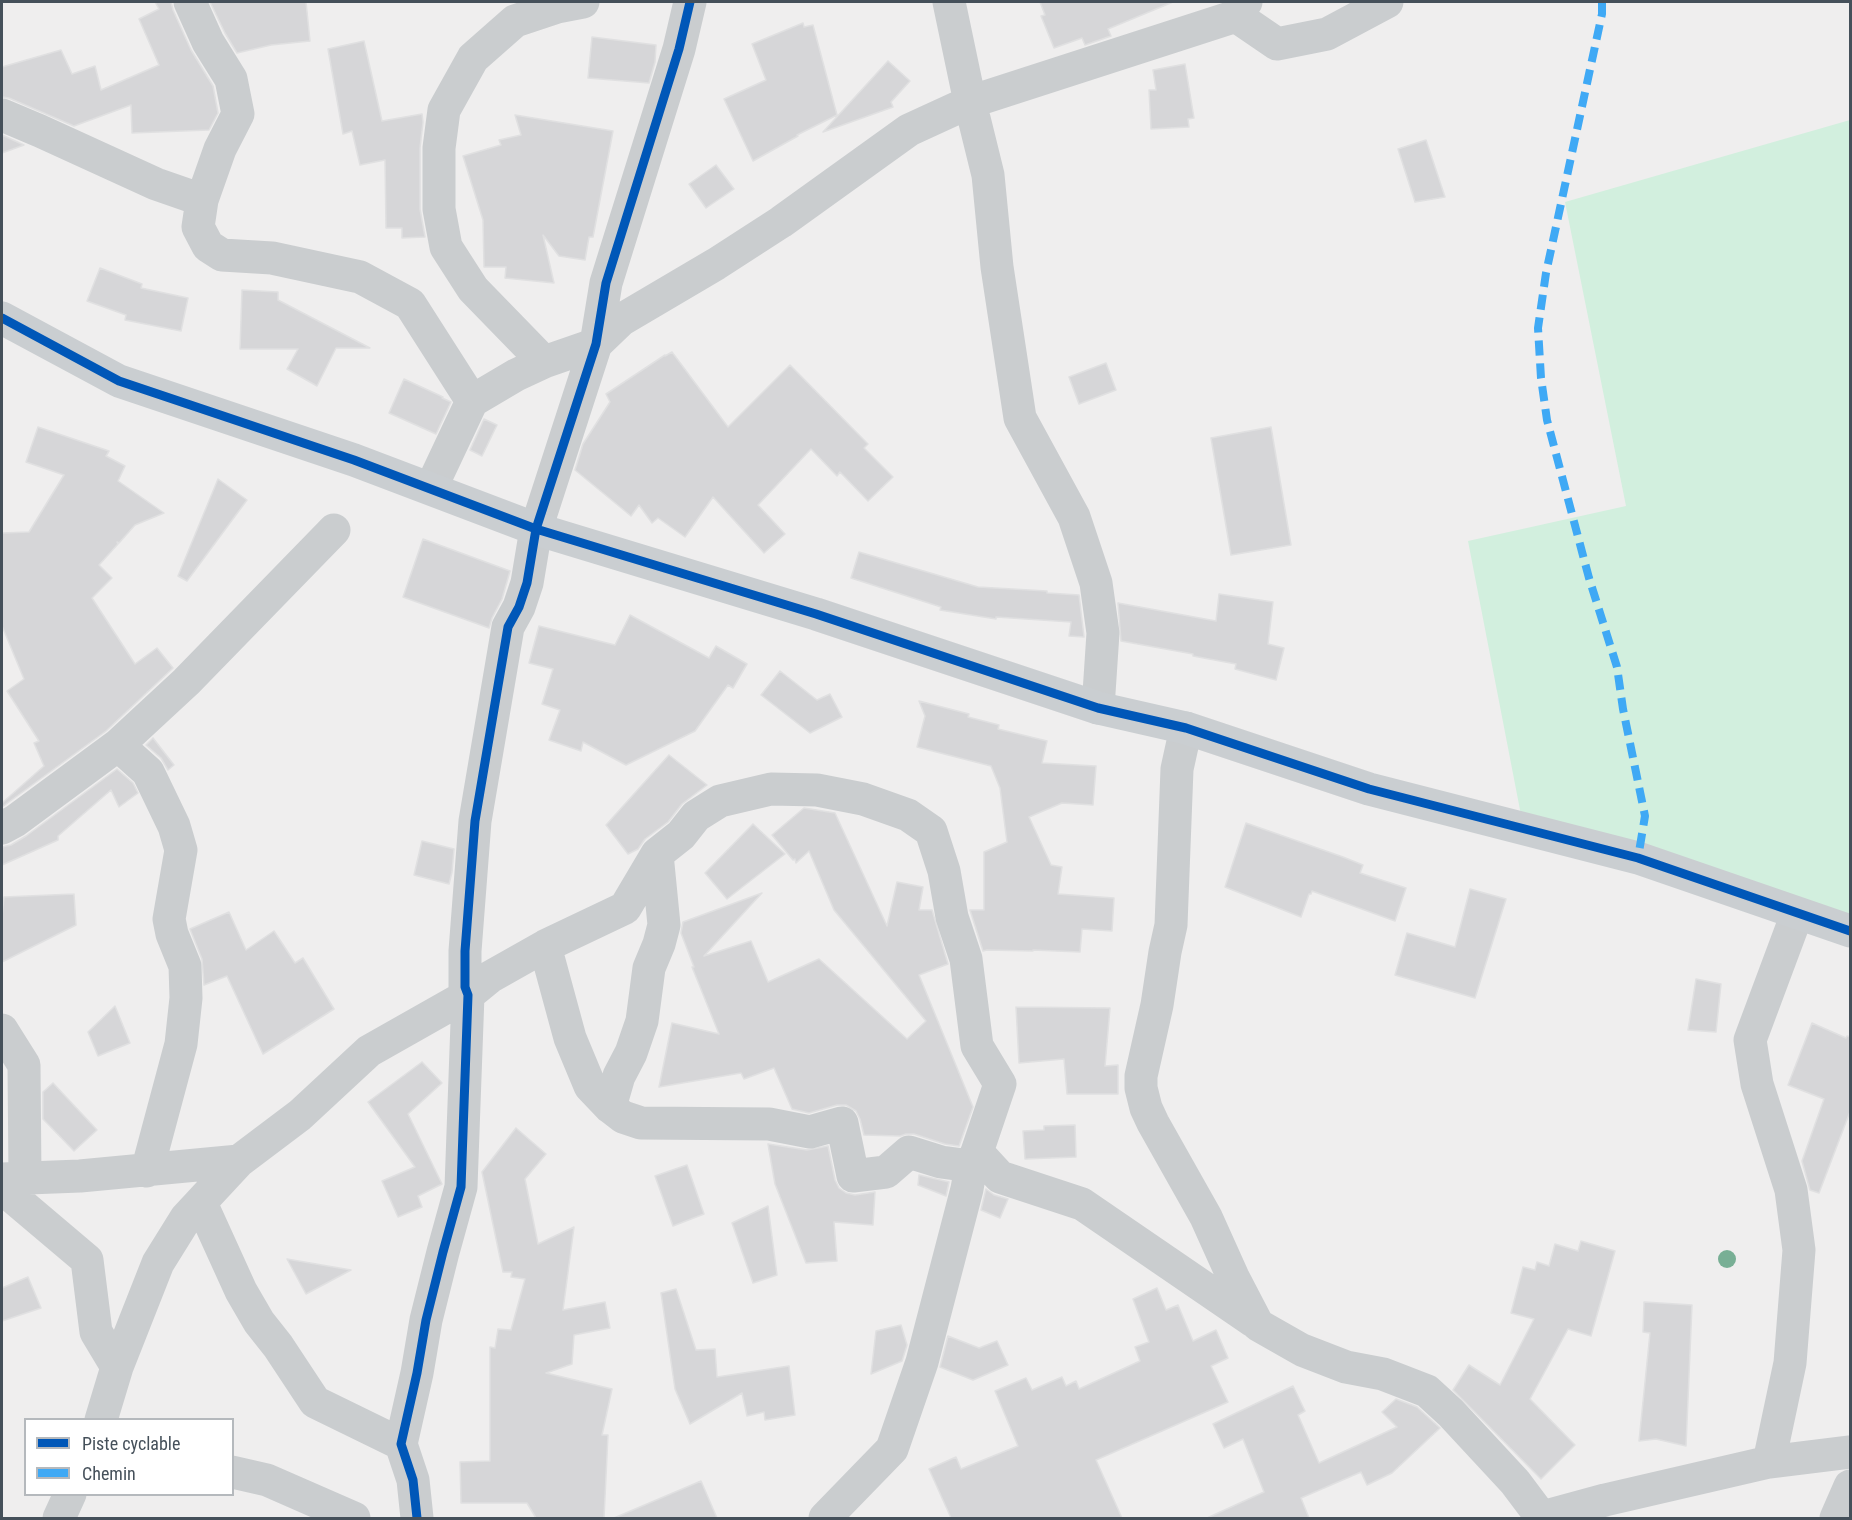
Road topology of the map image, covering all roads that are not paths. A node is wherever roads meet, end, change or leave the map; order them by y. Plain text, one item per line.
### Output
1 (190, 2) edge
2 (583, 2) edge
3 (690, 2) edge
4 (949, 2) edge
5 (1387, 2) edge
6 (1241, 9) edge
7 (970, 102) junction
8 (2, 115) edge
9 (202, 200) junction
10 (2, 318) edge
11 (596, 344) junction
12 (544, 362) junction
13 (472, 401) junction
14 (430, 488) junction
15 (536, 529) junction
16 (334, 530) dead end
17 (1098, 708) junction
18 (1186, 728) junction
19 (118, 746) junction
20 (2, 828) edge
21 (657, 854) junction
22 (1797, 914) junction
23 (1851, 931) edge
24 (545, 946) junction
25 (468, 995) junction
26 (2, 1030) edge
27 (610, 1107) junction
28 (974, 1159) junction
29 (239, 1161) junction
30 (147, 1171) junction
31 (9, 1182) edge
32 (201, 1203) junction
33 (1258, 1325) junction
34 (117, 1367) junction
35 (101, 1418) edge
36 (401, 1444) junction
37 (1851, 1452) edge
38 (1769, 1462) junction
39 (234, 1472) edge
40 (1851, 1486) edge
41 (69, 1496) edge
42 (59, 1518) edge
43 (354, 1518) edge
44 (417, 1518) edge
45 (825, 1518) edge
46 (1541, 1518) edge
47 (1836, 1518) edge

1 - 9 street
2 - 12 street
3 - 11 street
4 - 7 street
5 - 6 street
6 - 7 street
7 - 11 street
7 - 17 street
8 - 9 street
9 - 13 street
10 - 14 street
11 - 12 street
11 - 15 street
12 - 13 street
13 - 14 street
14 - 15 street
15 - 17 street
15 - 25 street
16 - 19 street
17 - 18 street
18 - 22 street
18 - 33 street
19 - 20 street
19 - 30 street
21 - 24 street
21 - 27 street
21 - 28 street
22 - 23 street
22 - 38 street
24 - 25 street
24 - 27 street
25 - 29 street
25 - 36 street
26 - 31 street
27 - 28 street
28 - 33 street
28 - 45 street
29 - 30 street
29 - 32 street
30 - 31 street
31 - 34 street
32 - 34 street
32 - 36 street
33 - 46 street
34 - 35 street
36 - 44 street
37 - 38 street
38 - 46 street
39 - 43 street
40 - 47 street
41 - 42 street

